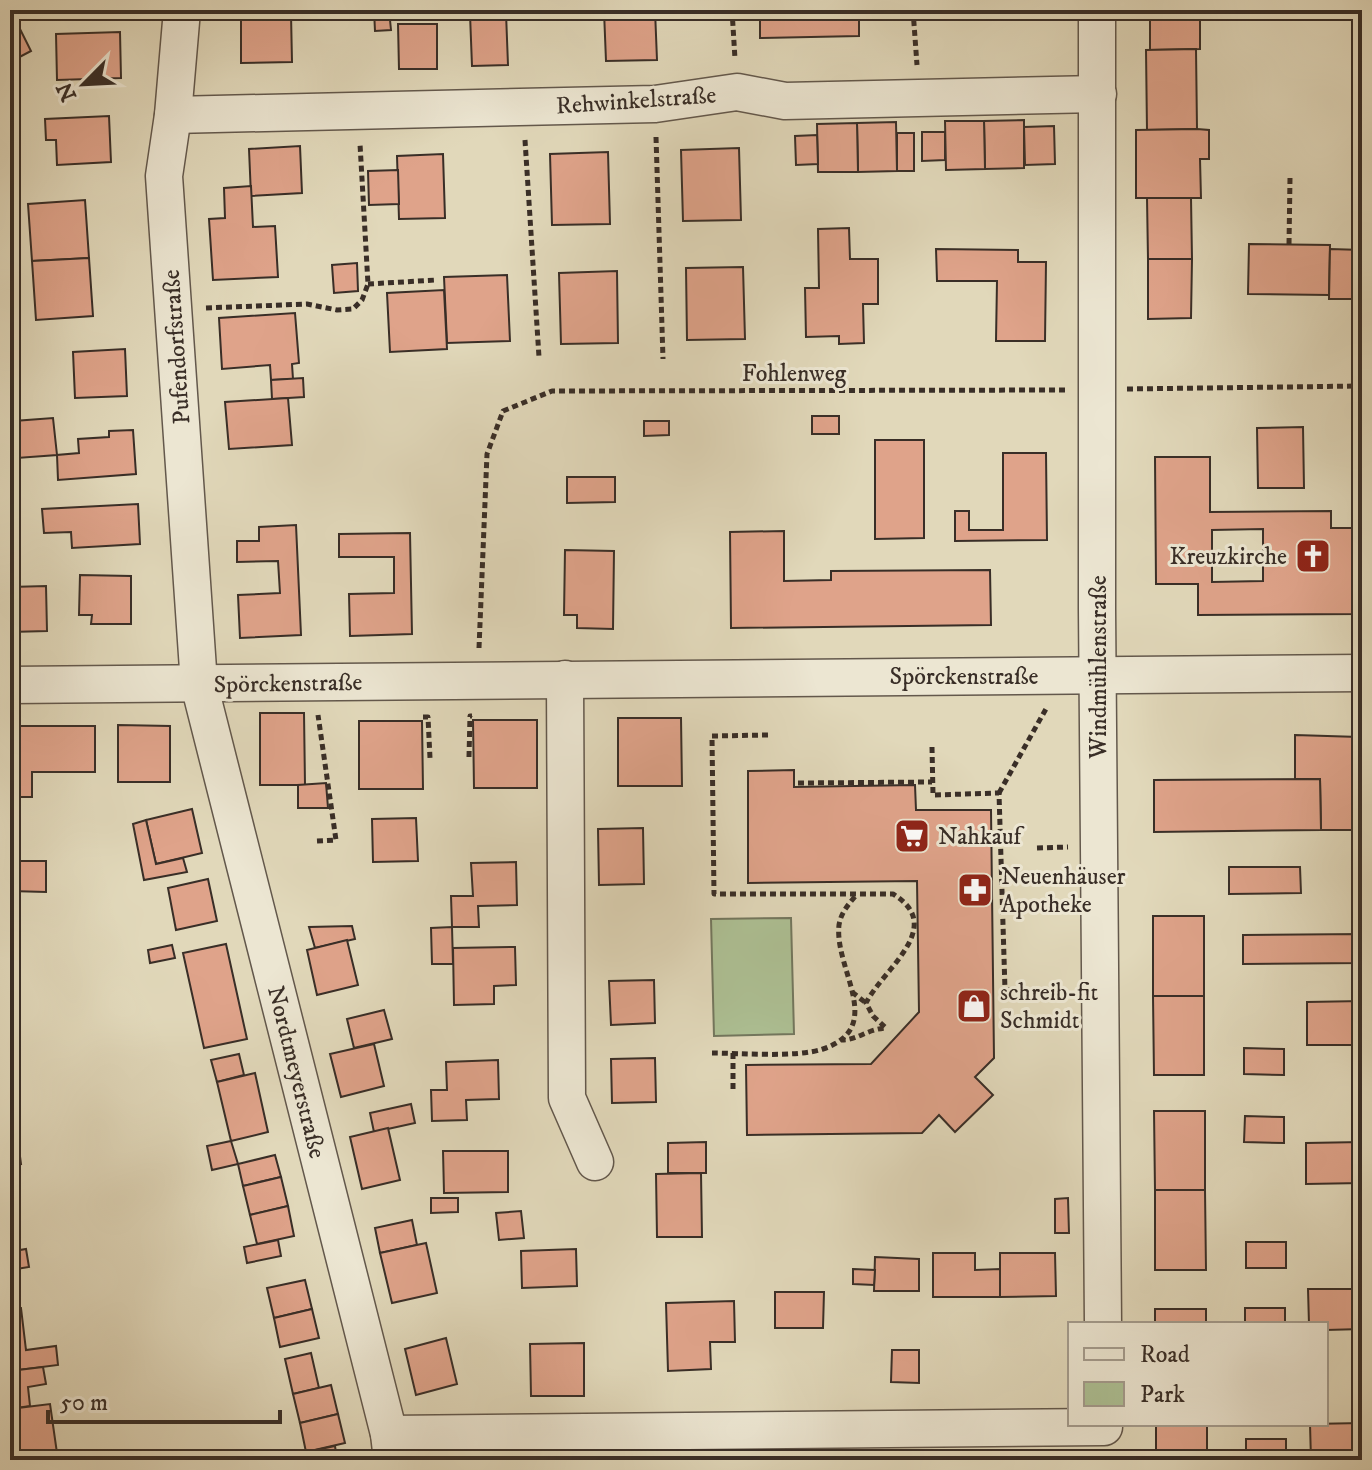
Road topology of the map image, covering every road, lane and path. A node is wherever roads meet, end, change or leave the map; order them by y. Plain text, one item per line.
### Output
1 (182, 10) edge
2 (732, 10) edge
3 (913, 10) edge
4 (1097, 10) edge
5 (737, 92) junction
6 (1098, 94) junction
7 (920, 98) junction
8 (655, 104) junction
9 (523, 107) junction
10 (358, 111) junction
11 (173, 115) junction
12 (1290, 178) dead end
13 (1289, 244) dead end
14 (436, 280) dead end
15 (368, 284) junction
16 (173, 310) junction
17 (539, 357) dead end
18 (663, 359) dead end
19 (1362, 386) edge
20 (1097, 390) junction
21 (1362, 673) edge
22 (1081, 676) junction
23 (565, 679) junction
24 (478, 680) junction
25 (314, 682) junction
26 (199, 684) junction
27 (10, 685) edge
28 (483, 715) dead end
29 (417, 716) dead end
30 (768, 735) dead end
31 (932, 747) dead end
32 (469, 757) dead end
33 (430, 758) dead end
34 (932, 782) junction
35 (798, 783) dead end
36 (999, 793) junction
37 (317, 841) dead end
38 (857, 894) junction
39 (1100, 991) junction
40 (852, 992) junction
41 (866, 1003) junction
42 (842, 1040) junction
43 (712, 1053) dead end
44 (733, 1053) junction
45 (733, 1092) dead end
46 (595, 1162) dead end
47 (1103, 1322) edge
48 (1104, 1437) edge
49 (391, 1447) edge

1 - 11 street, Pufendorfstraße
2 - 5 path
3 - 7 path
4 - 6 street, Windmühlenstraße
5 - 7 street, Rehwinkelstraße
5 - 8 street, Rehwinkelstraße
6 - 7 street, Rehwinkelstraße
6 - 20 street, Windmühlenstraße
8 - 9 street, Rehwinkelstraße
8 - 18 path
9 - 10 street, Rehwinkelstraße
9 - 17 path
10 - 11 street, Rehwinkelstraße
10 - 15 path
11 - 16 street, Pufendorfstraße
12 - 13 path
14 - 15 path
15 - 16 path
16 - 26 street, Pufendorfstraße
19 - 20 path, Fohlenweg
20 - 22 street, Windmühlenstraße
20 - 24 path, Fohlenweg
21 - 22 street, Spörckenstraße
22 - 23 street, Spörckenstraße
22 - 36 path
22 - 39 street, Windmühlenstraße
23 - 24 street, Spörckenstraße
23 - 46 street
24 - 25 street, Spörckenstraße
25 - 26 street, Spörckenstraße
25 - 37 path
26 - 27 street, Spörckenstraße
26 - 49 street, Nordtmeyerstraße
28 - 32 path
29 - 33 path
30 - 38 path
31 - 34 path
34 - 35 path
34 - 36 path
36 - 39 path
38 - 40 path
38 - 41 path
39 - 47 street, Windmühlenstraße
40 - 41 path
40 - 42 path
41 - 42 path
42 - 44 path
43 - 44 path
44 - 45 path
48 - 49 street

